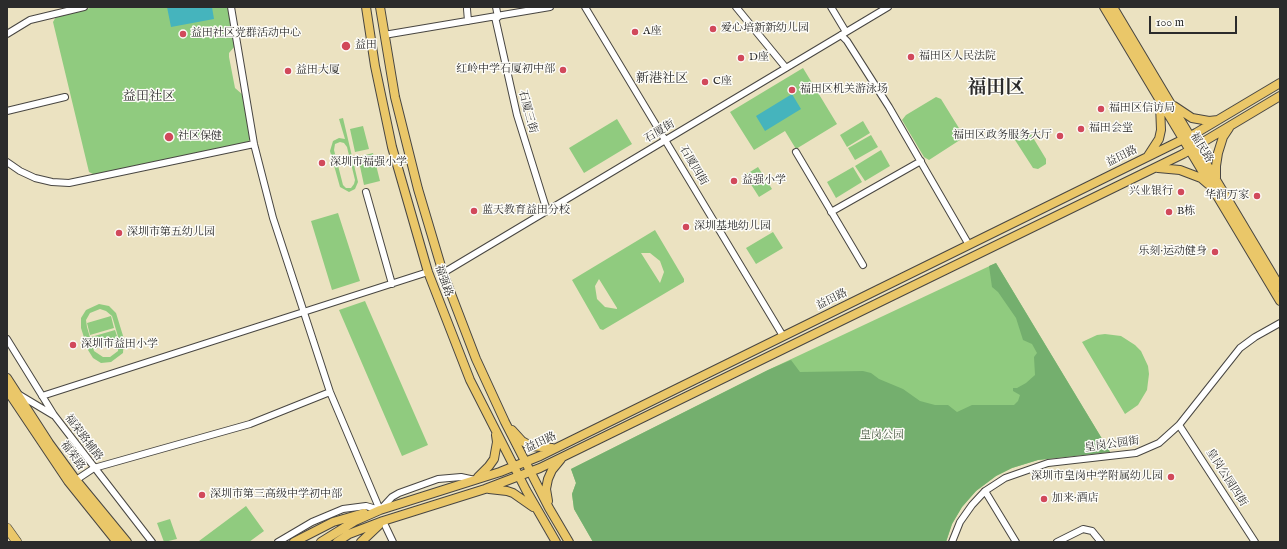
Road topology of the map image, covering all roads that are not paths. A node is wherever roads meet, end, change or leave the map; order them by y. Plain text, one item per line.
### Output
1 (84, 7) edge
2 (231, 7) edge
3 (366, 7) edge
4 (380, 7) edge
5 (496, 7) edge
6 (550, 7) edge
7 (585, 7) edge
8 (736, 7) edge
9 (831, 7) edge
10 (888, 7) edge
11 (1104, 7) edge
12 (1113, 7) edge
13 (467, 9) dead end
14 (496, 17) junction
15 (468, 21) junction
16 (7, 34) edge
17 (843, 34) junction
18 (384, 36) junction
19 (786, 68) junction
20 (1280, 83) edge
21 (1280, 96) edge
22 (65, 97) dead end
23 (1158, 97) junction
24 (1168, 99) junction
25 (7, 111) edge
26 (1223, 118) junction
27 (1230, 126) junction
28 (1187, 138) junction
29 (666, 140) junction
30 (254, 144) junction
31 (1193, 148) junction
32 (796, 152) dead end
33 (1146, 158) junction
34 (921, 161) junction
35 (7, 162) edge
36 (1149, 170) junction
37 (1215, 186) junction
38 (366, 192) dead end
39 (548, 211) junction
40 (831, 212) junction
41 (970, 245) junction
42 (863, 265) dead end
43 (428, 272) junction
44 (443, 273) junction
45 (1279, 283) edge
46 (392, 284) junction
47 (1280, 301) edge
48 (303, 312) junction
49 (1280, 323) edge
50 (783, 336) junction
51 (7, 339) edge
52 (7, 378) edge
53 (7, 390) edge
54 (330, 392) junction
55 (17, 393) junction
56 (42, 396) junction
57 (54, 415) junction
58 (505, 422) junction
59 (1179, 425) junction
60 (493, 427) junction
61 (558, 447) junction
62 (568, 454) junction
63 (525, 462) junction
64 (514, 466) junction
65 (94, 468) junction
66 (530, 472) junction
67 (519, 477) junction
68 (76, 480) junction
69 (475, 480) junction
70 (485, 489) junction
71 (985, 491) junction
72 (549, 508) junction
73 (380, 510) junction
74 (538, 512) junction
75 (383, 521) junction
76 (7, 528) edge
77 (16, 542) edge
78 (117, 542) edge
79 (127, 542) edge
80 (152, 542) edge
81 (278, 542) edge
82 (294, 542) edge
83 (321, 542) edge
84 (337, 542) edge
85 (361, 542) edge
86 (393, 542) edge
87 (556, 542) edge
88 (569, 542) edge
89 (952, 542) edge
90 (1016, 542) edge
91 (1057, 542) edge
92 (1101, 542) edge
93 (1255, 542) edge

1 - 16 street
2 - 30 street
3 - 43 main road, 福强路
4 - 18 main road, 福强路
5 - 14 street, 石厦三街
6 - 14 street
7 - 29 street, 石厦四街
8 - 19 street
9 - 17 street
10 - 17 street, 石厦街
11 - 23 main road, 福民路
12 - 24 main road, 福民路
13 - 15 street
14 - 15 street
14 - 39 street, 石厦三街
15 - 18 street
17 - 19 street, 石厦街
17 - 34 street
18 - 44 main road, 福强路
19 - 29 street, 石厦街
20 - 26 main road, 益田路
21 - 27 main road, 益田路
22 - 25 street
23 - 28 main road, 福民路
23 - 33 main road
24 - 26 main road
24 - 28 main road, 福民路
26 - 28 main road, 益田路
27 - 31 main road, 益田路
27 - 37 main road
28 - 31 main road, 福民路
28 - 33 main road, 益田路
29 - 39 street, 石厦街
29 - 50 street, 石厦四街
30 - 35 street
30 - 48 street
31 - 36 main road, 益田路
31 - 37 main road, 福民路
32 - 40 street
33 - 41 main road, 益田路
34 - 40 street
34 - 41 street
36 - 37 main road
36 - 62 main road, 益田路
37 - 45 main road, 福民路
37 - 47 main road, 福民路
38 - 46 street
39 - 44 street, 石厦街
40 - 42 street
41 - 50 main road, 益田路
43 - 46 street
43 - 60 main road, 福强路
44 - 58 main road, 福强路
46 - 48 street
48 - 54 street
48 - 56 street
49 - 59 street, 皇岗公园街
50 - 61 main road, 益田路
51 - 56 street, 福荣路辅路
52 - 55 main road, 福荣路
53 - 78 main road, 福荣路
54 - 65 street
54 - 73 street
55 - 57 street
55 - 68 main road, 福荣路
56 - 57 street, 福荣路辅路
57 - 65 street, 福荣路辅路
58 - 61 main road
58 - 63 main road, 福强路
59 - 71 street, 皇岗公园街
59 - 93 street, 皇岗公园四街
60 - 64 main road, 福强路
60 - 69 main road
61 - 63 main road, 益田路
62 - 66 main road, 益田路
62 - 72 main road
63 - 64 main road, 益田路
63 - 66 main road, 福强路
64 - 67 main road, 福强路
64 - 69 main road, 益田路
65 - 68 street
65 - 80 street, 福荣路辅路
66 - 67 main road, 益田路
66 - 72 main road, 福强路
67 - 70 main road, 益田路
67 - 74 main road, 福强路
68 - 79 main road, 福荣路
69 - 73 main road, 益田路
70 - 74 main road
70 - 75 main road, 益田路
71 - 89 street, 皇岗公园街
71 - 90 street
72 - 88 main road, 福强路
73 - 81 street
73 - 82 main road, 益田路
73 - 83 main road, 益田路
74 - 87 main road, 福强路
75 - 84 main road, 益田路
75 - 85 main road, 益田路
75 - 86 street
76 - 77 highway
91 - 92 street

